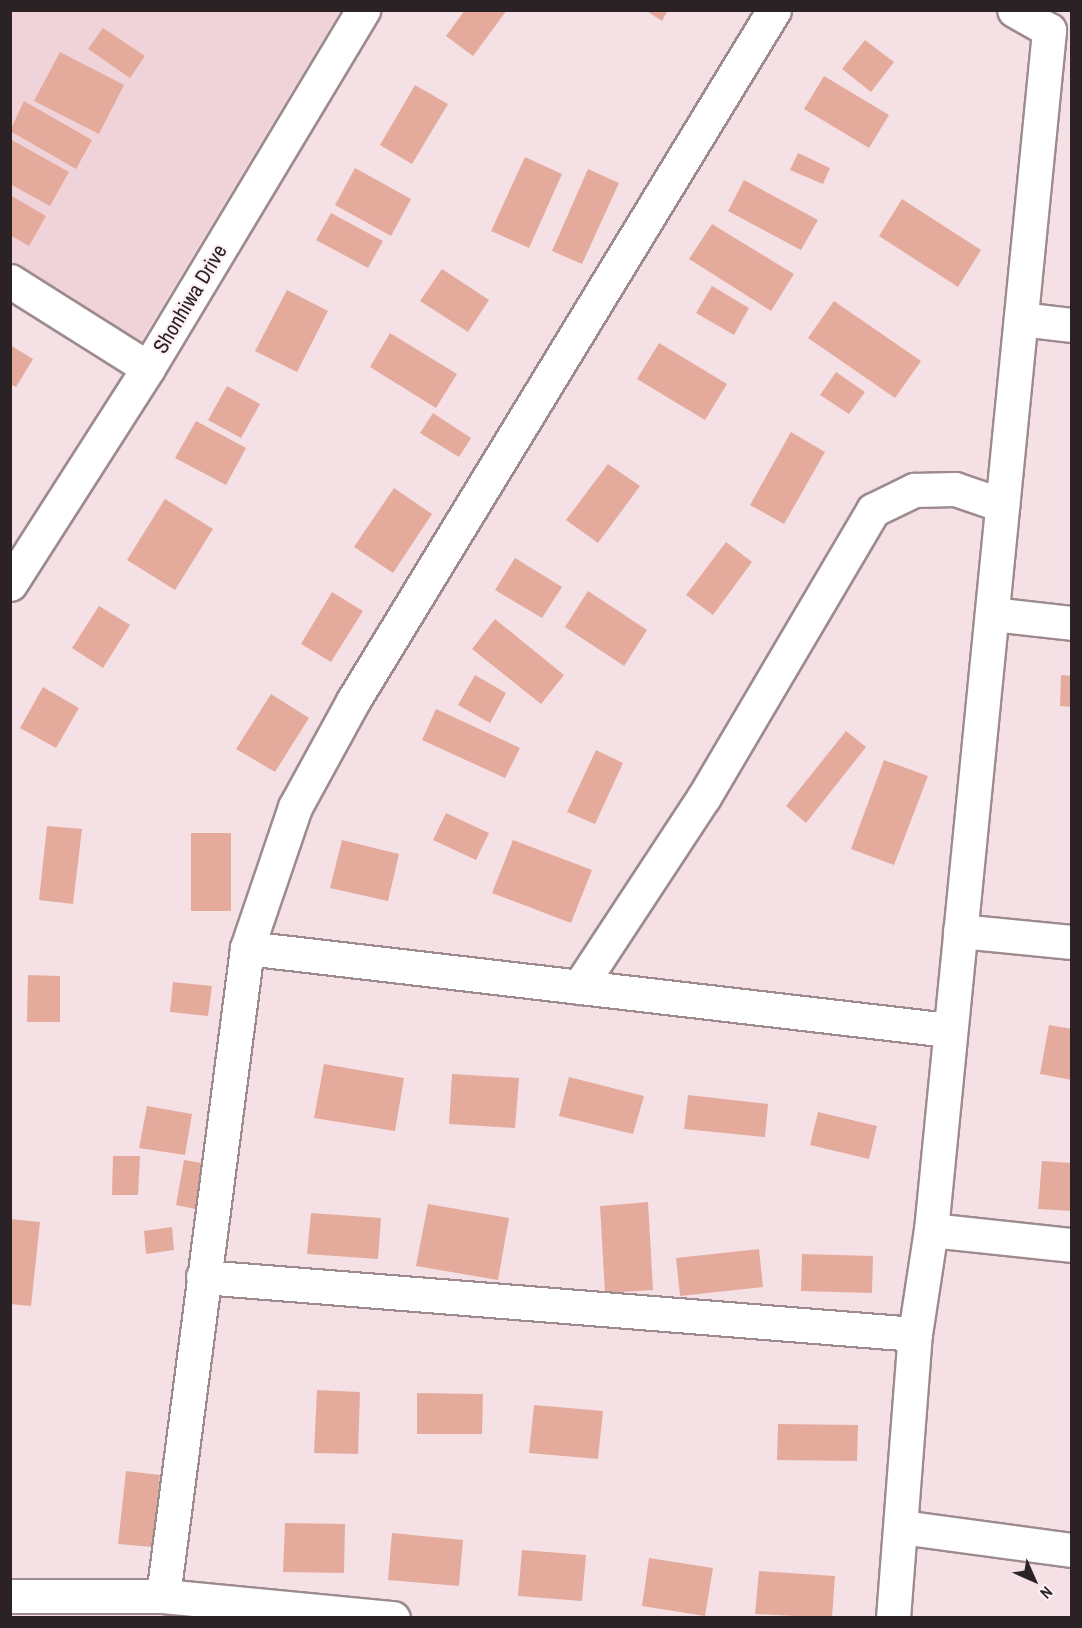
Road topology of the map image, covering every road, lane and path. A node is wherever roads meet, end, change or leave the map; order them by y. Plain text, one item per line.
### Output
1 (363, 10) edge
2 (774, 10) edge
3 (1014, 10) edge
4 (1060, 31) edge
5 (10, 281) edge
6 (1021, 319) junction
7 (1071, 325) edge
8 (148, 368) junction
9 (1002, 505) junction
10 (10, 584) edge
11 (992, 614) junction
12 (1071, 623) edge
13 (960, 931) junction
14 (1071, 942) edge
15 (247, 948) junction
16 (579, 987) junction
17 (948, 1030) junction
18 (931, 1230) junction
19 (1071, 1245) edge
20 (203, 1276) junction
21 (915, 1334) junction
22 (902, 1527) junction
23 (1071, 1550) edge
24 (10, 1596) edge
25 (163, 1596) junction
26 (393, 1617) edge
27 (893, 1617) edge

1 - 8 street, Shonhiwa Drive
2 - 15 street
3 - 4 street
4 - 6 street
5 - 8 street
6 - 7 street
6 - 9 street
8 - 10 street, Shonhiwa Drive
9 - 11 street
9 - 16 street
11 - 12 street
11 - 13 street
13 - 14 street
13 - 17 street
15 - 16 street
15 - 20 street
16 - 17 street
17 - 18 street
18 - 19 street
18 - 21 street
20 - 21 street
20 - 25 street
21 - 22 street
22 - 23 street
22 - 27 street
24 - 25 street
25 - 26 street

